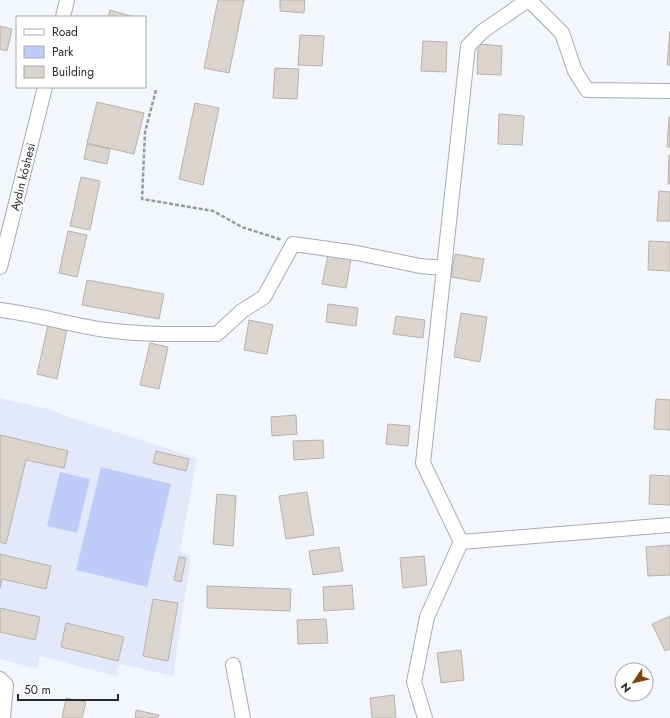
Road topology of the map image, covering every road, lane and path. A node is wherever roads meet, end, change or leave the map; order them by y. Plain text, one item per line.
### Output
1 (67, 0) edge
2 (529, 0) edge
3 (63, 16) edge
4 (45, 88) edge
5 (156, 90) dead end
6 (670, 91) edge
7 (293, 244) junction
8 (0, 267) edge
9 (444, 268) junction
10 (0, 310) edge
11 (670, 525) edge
12 (460, 542) junction
13 (233, 666) dead end
14 (0, 679) edge
15 (3, 718) edge
16 (243, 718) edge
17 (425, 718) edge

1 - 3 street
2 - 6 street
2 - 9 street
4 - 8 street, Aydın kóshesi
5 - 7 path
7 - 9 street
7 - 10 street
9 - 12 street
11 - 12 street
12 - 17 street
13 - 16 street
14 - 15 street

